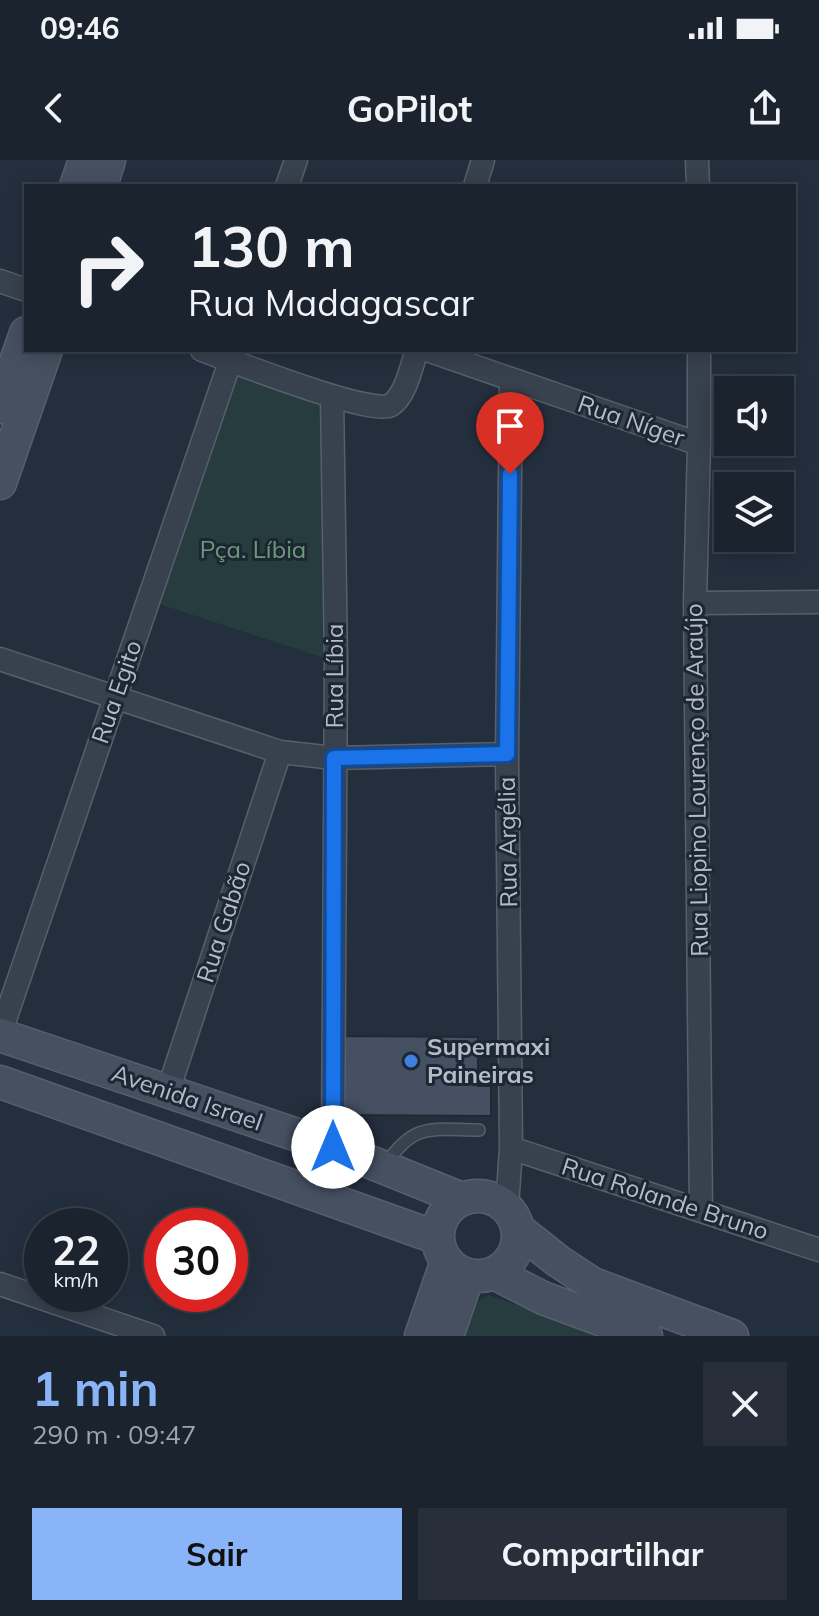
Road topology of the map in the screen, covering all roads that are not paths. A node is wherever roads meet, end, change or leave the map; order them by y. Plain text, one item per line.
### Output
1 (85, 160) edge
2 (109, 160) edge
3 (296, 160) edge
4 (483, 160) edge
5 (697, 160) edge
6 (77, 184) edge
7 (102, 184) edge
8 (288, 184) edge
9 (476, 184) edge
10 (698, 184) edge
11 (0, 281) edge
12 (24, 289) edge
13 (24, 339) edge
14 (45, 352) edge
15 (416, 352) edge
16 (432, 352) edge
17 (699, 352) edge
18 (233, 355) edge
19 (511, 381) junction
20 (332, 396) junction
21 (0, 407) edge
22 (699, 444) junction
23 (0, 483) edge
24 (819, 602) edge
25 (695, 603) junction
26 (0, 659) edge
27 (115, 697) junction
28 (280, 752) junction
29 (507, 754) junction
30 (334, 758) junction
31 (0, 1034) edge
32 (0, 1082) edge
33 (168, 1091) junction
34 (479, 1130) dead end
35 (333, 1147) junction
36 (511, 1148) junction
37 (383, 1167) junction
38 (462, 1199) junction
39 (701, 1211) junction
40 (513, 1219) junction
41 (819, 1250) edge
42 (462, 1262) junction
43 (0, 1284) edge
44 (153, 1336) edge
45 (421, 1336) edge
46 (447, 1336) edge
47 (646, 1336) edge
48 (732, 1336) edge

1 - 6 street
2 - 7 street
3 - 8 street
4 - 9 street
5 - 10 street
11 - 12 street
13 - 21 street
14 - 23 street
15 - 20 street
16 - 19 street, Rua Níger
17 - 22 street, Rua Liopino Lourenço de Araújo
18 - 20 street
18 - 27 street, Rua Egito
19 - 22 street, Rua Níger
19 - 29 street, Rua Argélia
20 - 30 street, Rua Líbia
22 - 25 street, Rua Liopino Lourenço de Araújo
24 - 25 street
25 - 39 street, Rua Liopino Lourenço de Araújo
26 - 27 street
27 - 28 street
27 - 31 street, Rua Egito
28 - 30 street
28 - 33 street, Rua Gabão
29 - 30 street
29 - 36 street, Rua Argélia
30 - 35 street, Rua Líbia
31 - 33 street, Avenida Israel
32 - 42 street, Avenida Israel
33 - 35 street, Avenida Israel
34 - 37 lane
35 - 37 street, Avenida Israel
36 - 39 street, Rua Rolande Bruno
36 - 40 street, Rua Argélia
37 - 38 street, Avenida Israel
38 - 40 street
38 - 42 street
39 - 41 street, Rua Rolande Bruno
40 - 42 street
40 - 48 street
42 - 45 street
42 - 46 street
42 - 47 street, Avenida Israel
43 - 44 street

